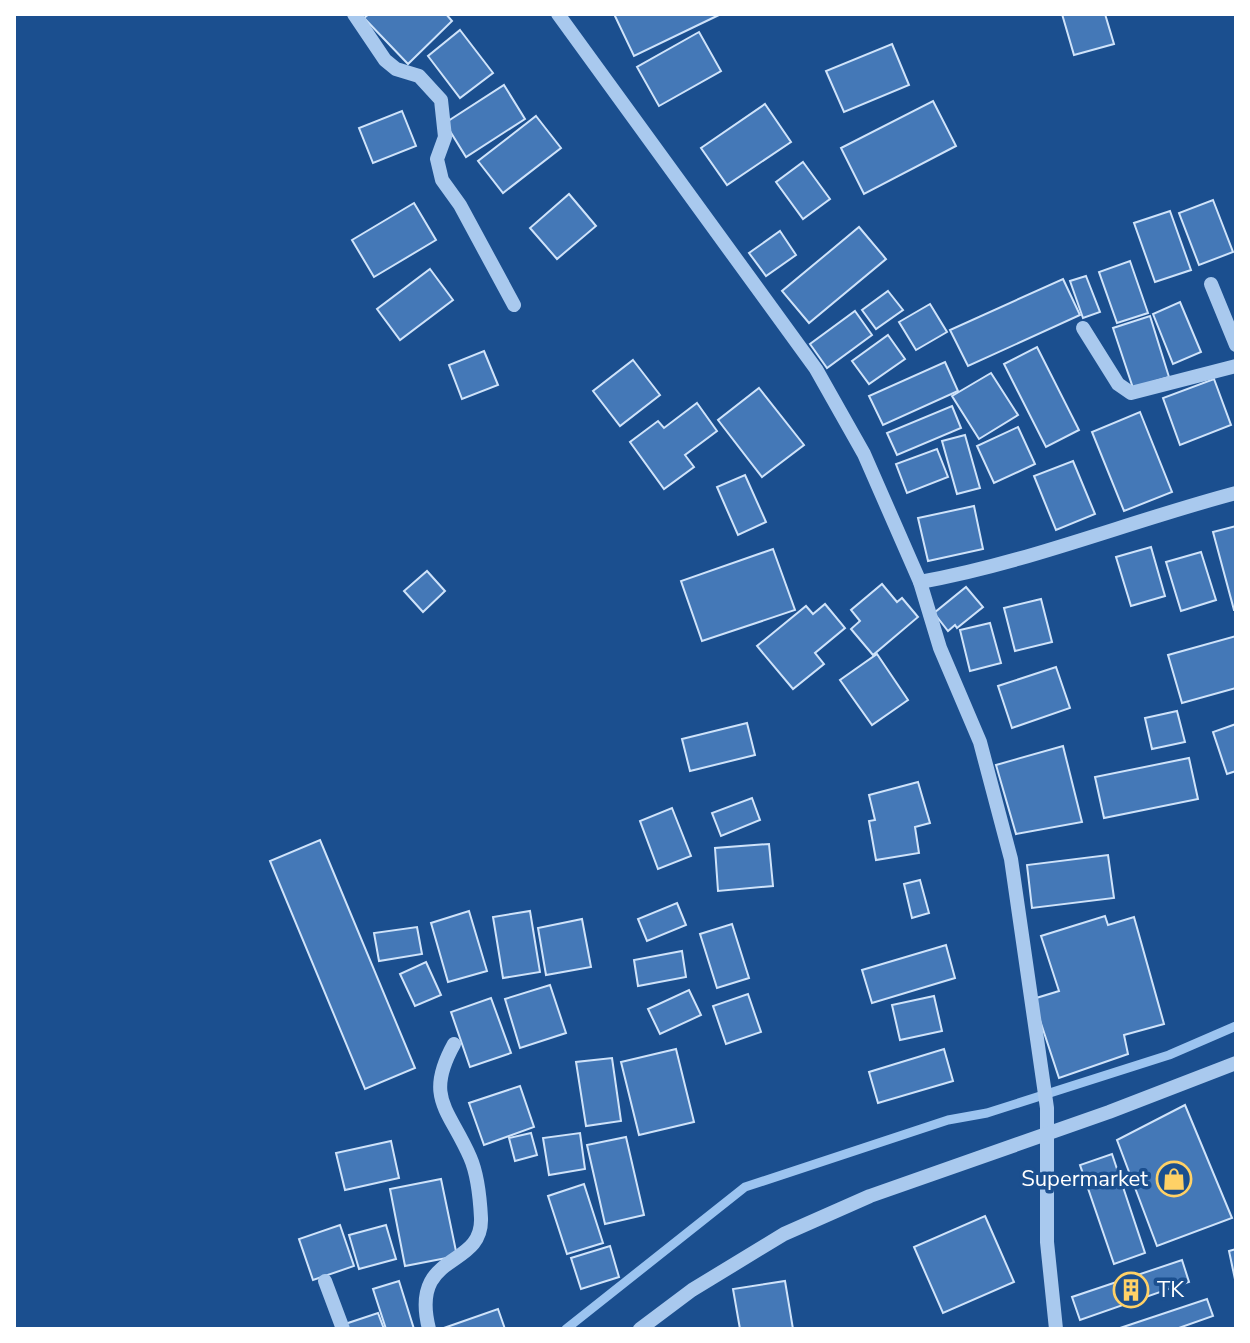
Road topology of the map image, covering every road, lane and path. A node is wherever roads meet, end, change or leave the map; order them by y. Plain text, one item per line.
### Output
1 (354, 14) edge
2 (558, 14) edge
3 (1211, 284) dead end
4 (514, 305) dead end
5 (1083, 328) dead end
6 (1236, 345) edge
7 (1236, 366) edge
8 (1236, 493) edge
9 (920, 582) junction
10 (454, 1044) dead end
11 (1236, 1063) edge
12 (1048, 1132) junction
13 (325, 1281) dead end
14 (343, 1329) edge
15 (429, 1329) edge
16 (640, 1329) edge
17 (1056, 1329) edge

1 - 4 street
2 - 9 street
3 - 6 street
5 - 7 street
8 - 9 street
9 - 12 street
10 - 15 street
11 - 12 street
12 - 16 street
12 - 17 street
13 - 14 street

